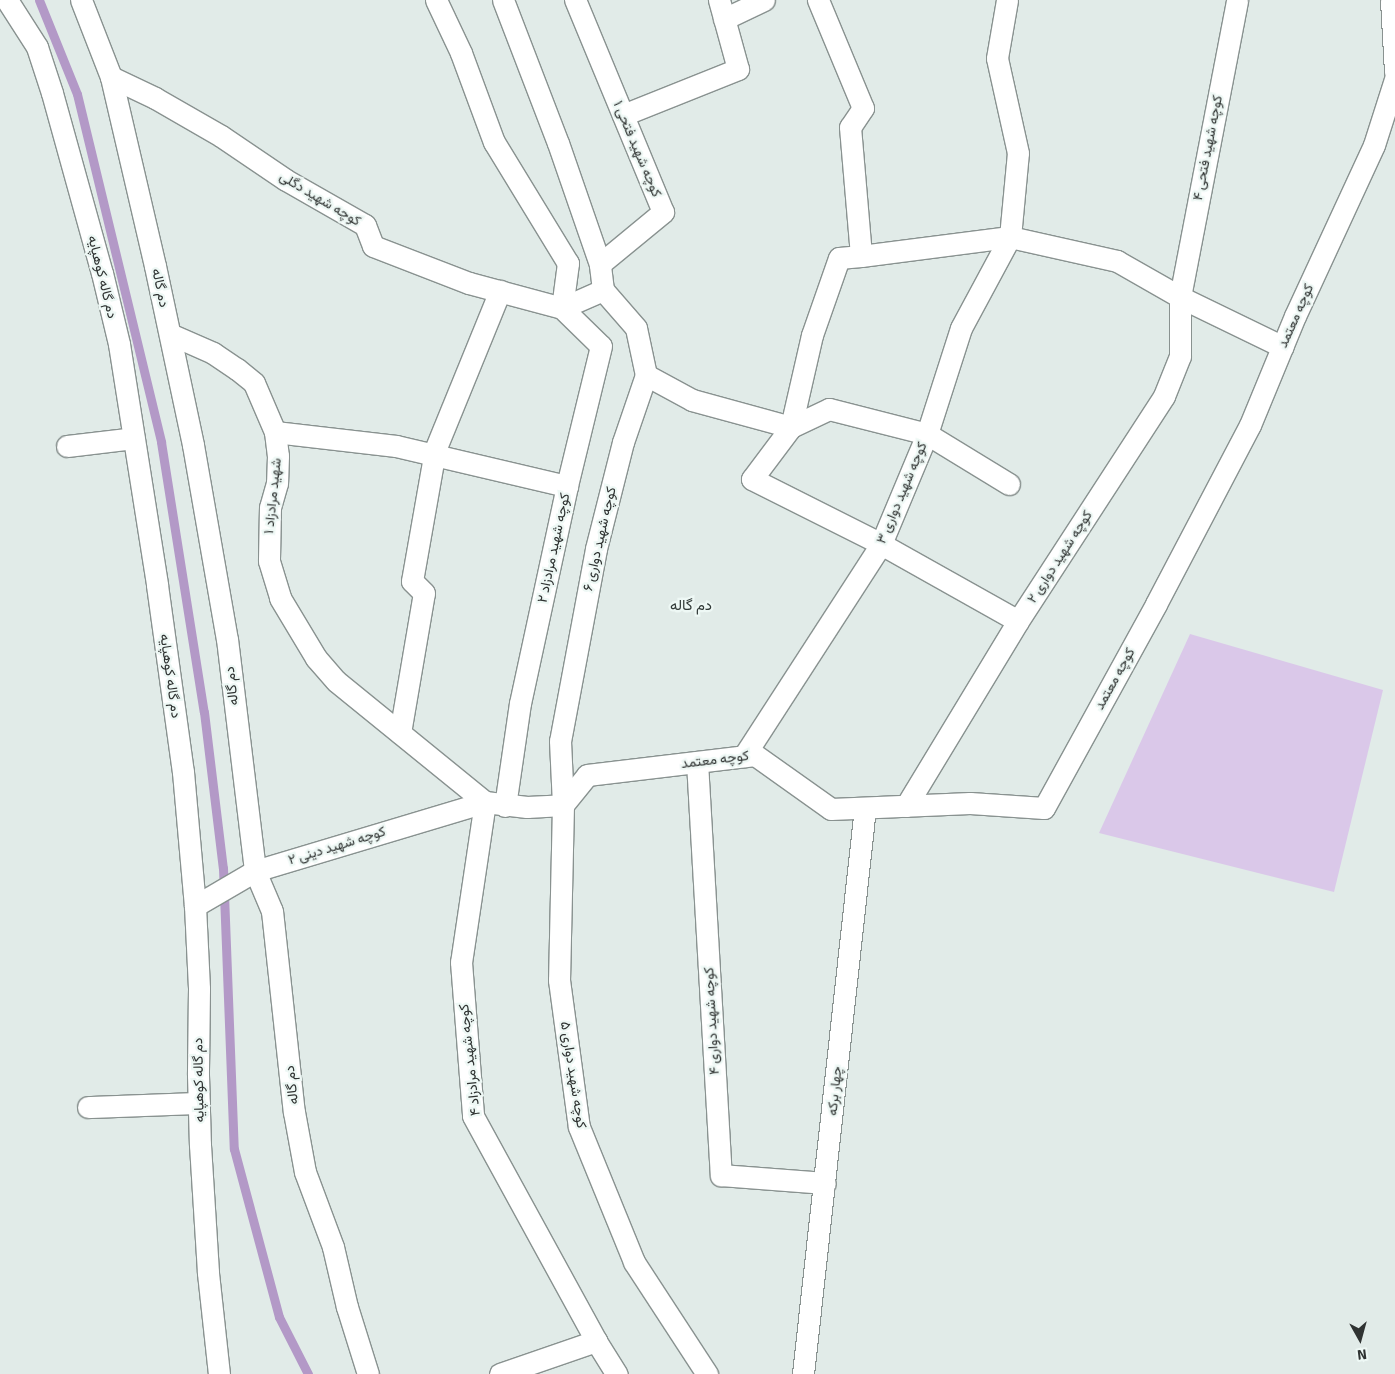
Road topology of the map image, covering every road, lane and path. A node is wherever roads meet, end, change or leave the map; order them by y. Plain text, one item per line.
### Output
1 (7, 0) edge
2 (81, 0) edge
3 (436, 0) edge
4 (503, 0) edge
5 (575, 0) edge
6 (764, 0) edge
7 (818, 0) edge
8 (1007, 0) edge
9 (1237, 0) edge
10 (1391, 0) edge
11 (722, 9) edge
12 (1395, 72) edge
13 (111, 77) junction
14 (1395, 79) edge
15 (624, 115) junction
16 (1010, 237) junction
17 (861, 256) junction
18 (600, 264) junction
19 (603, 290) junction
20 (500, 291) junction
21 (1180, 297) junction
22 (562, 308) junction
23 (170, 334) junction
24 (1283, 347) junction
25 (646, 375) junction
26 (791, 427) junction
27 (275, 432) junction
28 (927, 434) junction
29 (134, 438) junction
30 (66, 446) dead end
31 (434, 456) junction
32 (1010, 484) dead end
33 (567, 486) junction
34 (881, 544) junction
35 (1018, 621) junction
36 (400, 733) junction
37 (744, 756) junction
38 (697, 762) junction
39 (495, 804) junction
40 (563, 805) junction
41 (906, 806) junction
42 (865, 808) junction
43 (255, 871) junction
44 (195, 906) junction
45 (199, 1103) junction
46 (88, 1108) dead end
47 (825, 1182) junction
48 (596, 1341) junction
49 (218, 1374) edge
50 (368, 1374) edge
51 (500, 1374) edge
52 (618, 1374) edge
53 (707, 1374) edge
54 (803, 1374) edge

1 - 29 street, دم گاله کوهپایه
2 - 13 street, دم گاله
3 - 22 street
4 - 18 street
5 - 15 street, کوچه شهید فتحی ۱
6 - 11 street
7 - 17 street
8 - 16 street
9 - 21 street, کوچه شهید فتحی ۴
10 - 12 street
11 - 15 street
13 - 20 street, کوچه شهید دگلی
13 - 23 street, دم گاله
14 - 24 street, کوچه معتمد
15 - 18 street, کوچه شهید فتحی ۱
16 - 17 street
16 - 21 street
16 - 28 street, کوچه شهید دواری ۳
17 - 26 street
18 - 19 street
19 - 22 street
19 - 25 street
20 - 22 street, کوچه شهید دگلی
20 - 31 street
21 - 24 street
21 - 35 street, کوچه شهید دواری ۲
22 - 33 street, کوچه شهید مرادزاد ۲
23 - 27 street, شهید مرادزاد ۱
23 - 43 street, دم گاله
24 - 41 street, کوچه معتمد
25 - 26 street
25 - 40 street, کوچه شهید دواری ۶
26 - 28 street
26 - 34 street
27 - 31 street
27 - 36 street, شهید مرادزاد ۱
28 - 32 street
28 - 34 street, کوچه شهید دواری ۳
29 - 30 street
29 - 44 street, دم گاله کوهپایه
31 - 33 street
31 - 36 street
33 - 39 street, کوچه شهید مرادزاد ۲
34 - 35 street
34 - 37 street, کوچه شهید دواری ۳
35 - 41 street, کوچه شهید دواری ۲
36 - 39 street, شهید مرادزاد ۱
37 - 38 street, کوچه معتمد
37 - 42 street, کوچه معتمد
38 - 40 street, کوچه معتمد
38 - 47 street, کوچه شهید دواری ۴
39 - 40 street, کوچه شهید دینی ۲
39 - 43 street, کوچه شهید دینی ۲
39 - 48 street, کوچه شهید مرادزاد ۴
40 - 53 street, کوچه شهید دواری ۵
41 - 42 street, کوچه معتمد
42 - 47 street, چهار برکه
43 - 44 street, کوچه شهید دینی ۲
43 - 50 street, دم گاله
44 - 45 street, دم گاله کوهپایه
45 - 46 street
45 - 49 street, دم گاله کوهپایه
47 - 54 street, چهار برکه
48 - 51 street
48 - 52 street, کوچه شهید مرادزاد ۴

